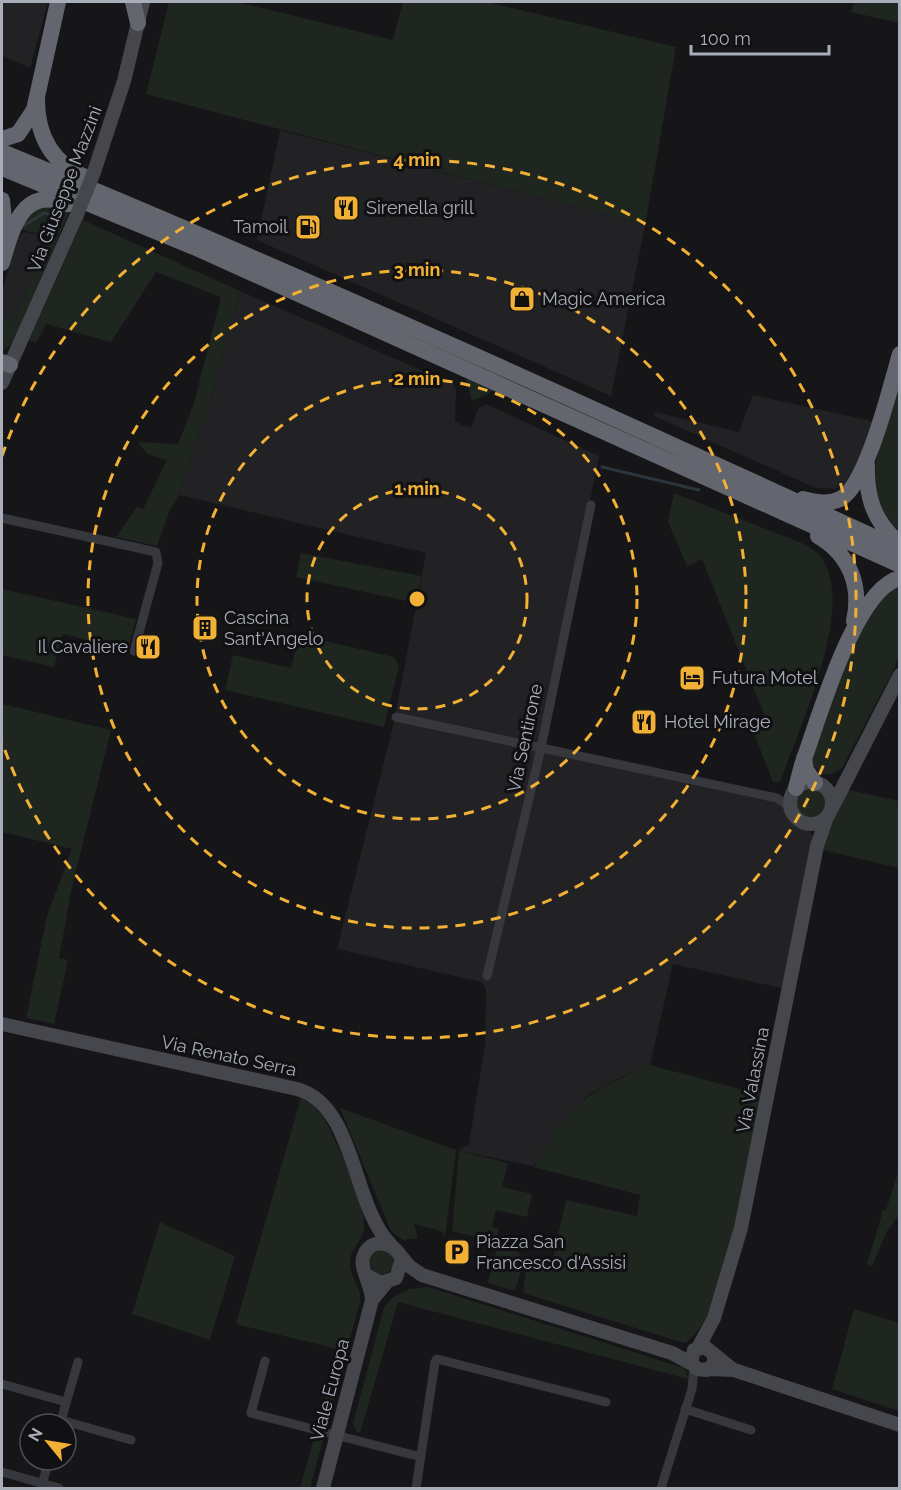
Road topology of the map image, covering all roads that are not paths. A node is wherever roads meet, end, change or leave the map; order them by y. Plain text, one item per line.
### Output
1 (58, 2) edge
2 (133, 2) edge
3 (143, 2) edge
4 (138, 23) junction
5 (37, 96) junction
6 (2, 139) edge
7 (2, 152) edge
8 (2, 168) edge
9 (2, 200) edge
10 (118, 215) junction
11 (159, 217) junction
12 (3, 257) edge
13 (898, 362) edge
14 (4, 372) edge
15 (867, 462) junction
16 (777, 492) junction
17 (591, 505) dead end
18 (795, 516) junction
19 (2, 518) edge
20 (900, 544) edge
21 (900, 549) edge
22 (900, 565) edge
23 (900, 578) edge
24 (852, 631) junction
25 (134, 651) dead end
26 (900, 675) edge
27 (396, 717) dead end
28 (541, 748) junction
29 (804, 758) junction
30 (846, 779) junction
31 (819, 784) junction
32 (795, 789) junction
33 (777, 798) junction
34 (791, 808) junction
35 (829, 813) junction
36 (807, 824) junction
37 (817, 846) junction
38 (487, 976) dead end
39 (2, 1024) edge
40 (375, 1218) junction
41 (391, 1245) junction
42 (368, 1249) junction
43 (401, 1256) junction
44 (423, 1275) junction
45 (368, 1276) junction
46 (391, 1280) junction
47 (372, 1300) junction
48 (702, 1359) junction
49 (265, 1361) dead end
50 (78, 1362) dead end
51 (2, 1384) edge
52 (66, 1402) junction
53 (606, 1402) dead end
54 (685, 1409) junction
55 (64, 1412) edge
56 (900, 1425) edge
57 (78, 1426) edge
58 (751, 1430) dead end
59 (337, 1435) junction
60 (131, 1440) dead end
61 (421, 1457) junction
62 (2, 1472) edge
63 (42, 1486) edge
64 (59, 1488) edge
65 (323, 1488) edge
66 (416, 1488) edge
67 (661, 1488) edge

1 - 5 highway
2 - 4 highway
3 - 4 street, Via Giuseppe Mazzini
4 - 14 street, Via Giuseppe Mazzini, bridge
5 - 6 highway
5 - 11 highway
7 - 11 highway
8 - 10 highway
9 - 12 highway
10 - 12 highway
10 - 18 highway
11 - 16 highway
13 - 15 highway
15 - 16 highway
15 - 20 highway
16 - 21 highway
17 - 28 street, Via Sentirone
18 - 22 highway
18 - 24 highway
19 - 25 street
23 - 24 highway
24 - 29 highway
26 - 30 street, Via Valassina
27 - 28 street
28 - 33 street
28 - 38 street, Via Sentirone
29 - 31 highway
29 - 32 highway
30 - 31 street
30 - 35 street, Via Valassina
31 - 32 street
31 - 35 street
32 - 33 street
32 - 34 street
33 - 34 street
34 - 36 street
35 - 36 street
35 - 37 street, Via Valassina
36 - 37 street
37 - 48 street, Via Valassina
39 - 40 street, Via Renato Serra
40 - 41 street, Via Renato Serra
40 - 42 street
41 - 42 street
41 - 43 street
42 - 45 street
43 - 44 street
43 - 46 street
44 - 46 street
44 - 48 street
45 - 46 street
45 - 47 street, Viale Europa
46 - 47 street, Viale Europa
47 - 59 street, Viale Europa
48 - 54 street, Via Valassina
48 - 56 street
49 - 59 street
50 - 52 street
51 - 52 street
52 - 55 street
53 - 61 street
54 - 58 street
54 - 67 street, Via Valassina
57 - 60 street
59 - 61 street
59 - 65 street, Viale Europa
61 - 66 street
62 - 63 street
63 - 64 street

